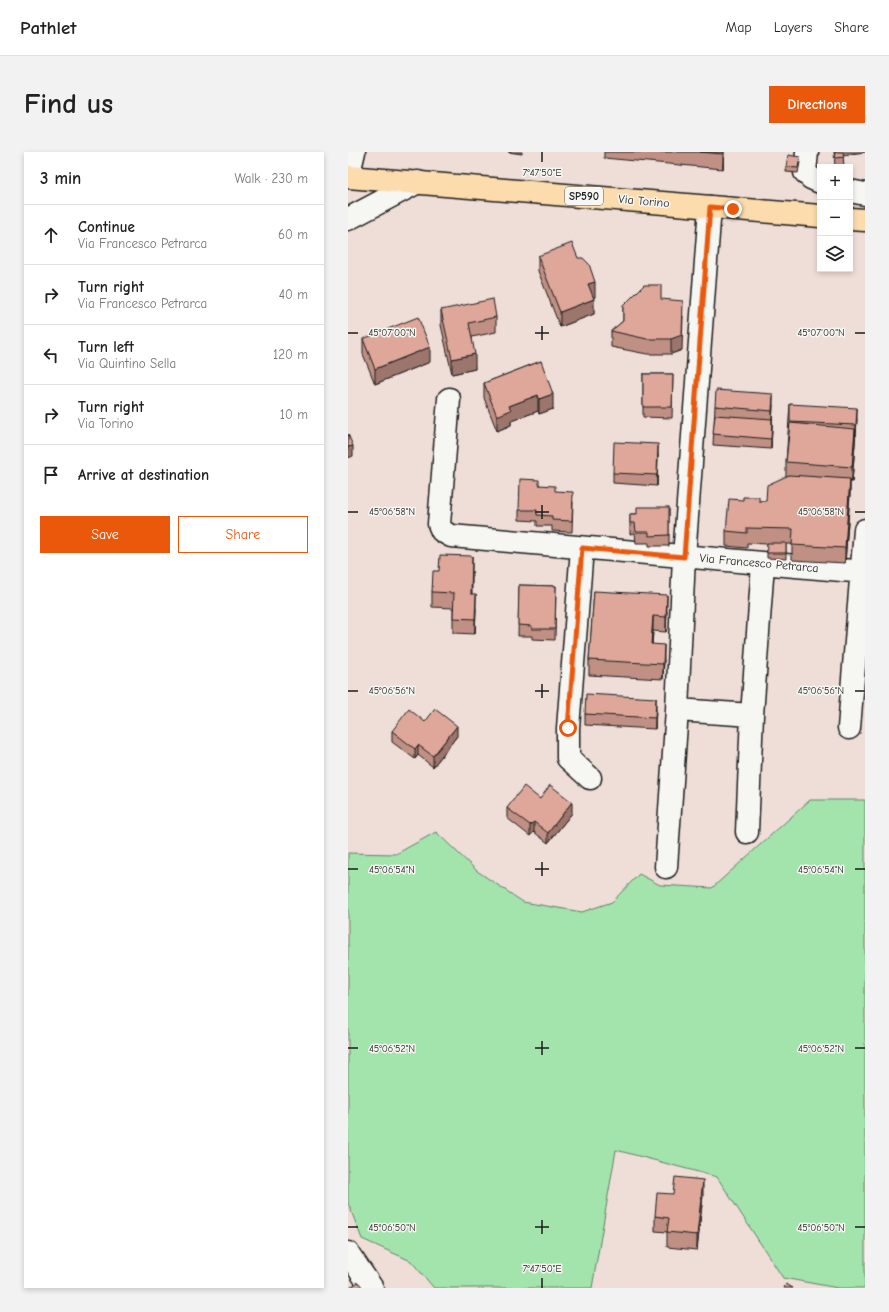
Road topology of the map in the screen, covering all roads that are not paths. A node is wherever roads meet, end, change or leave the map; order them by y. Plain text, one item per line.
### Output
1 (354, 152) edge
2 (807, 152) edge
3 (348, 177) edge
4 (817, 181) edge
5 (418, 182) junction
6 (853, 191) edge
7 (865, 194) edge
8 (710, 207) junction
9 (817, 216) edge
10 (348, 219) edge
11 (853, 219) edge
12 (865, 220) edge
13 (449, 399) dead end
14 (865, 530) edge
15 (582, 548) junction
16 (684, 557) junction
17 (763, 564) junction
18 (864, 572) edge
19 (677, 710) junction
20 (752, 715) junction
21 (849, 728) dead end
22 (590, 778) dead end
23 (747, 832) dead end
24 (666, 867) dead end
25 (348, 1253) edge
26 (372, 1288) edge

1 - 3 street, Via Torino
2 - 4 street
3 - 5 main road, Via Torino / SP590
5 - 8 main road, Via Torino / SP590
5 - 10 street
6 - 7 street
8 - 9 main road, Via Torino / SP590
8 - 16 street
11 - 12 main road
13 - 15 street, Via Francesco Petrarca
14 - 18 street
15 - 16 street, Via Francesco Petrarca
15 - 22 street
16 - 17 street, Via Francesco Petrarca
16 - 19 street
17 - 18 street, Via Francesco Petrarca
17 - 20 street
18 - 21 street
19 - 20 street
19 - 24 street
20 - 23 street
25 - 26 street

